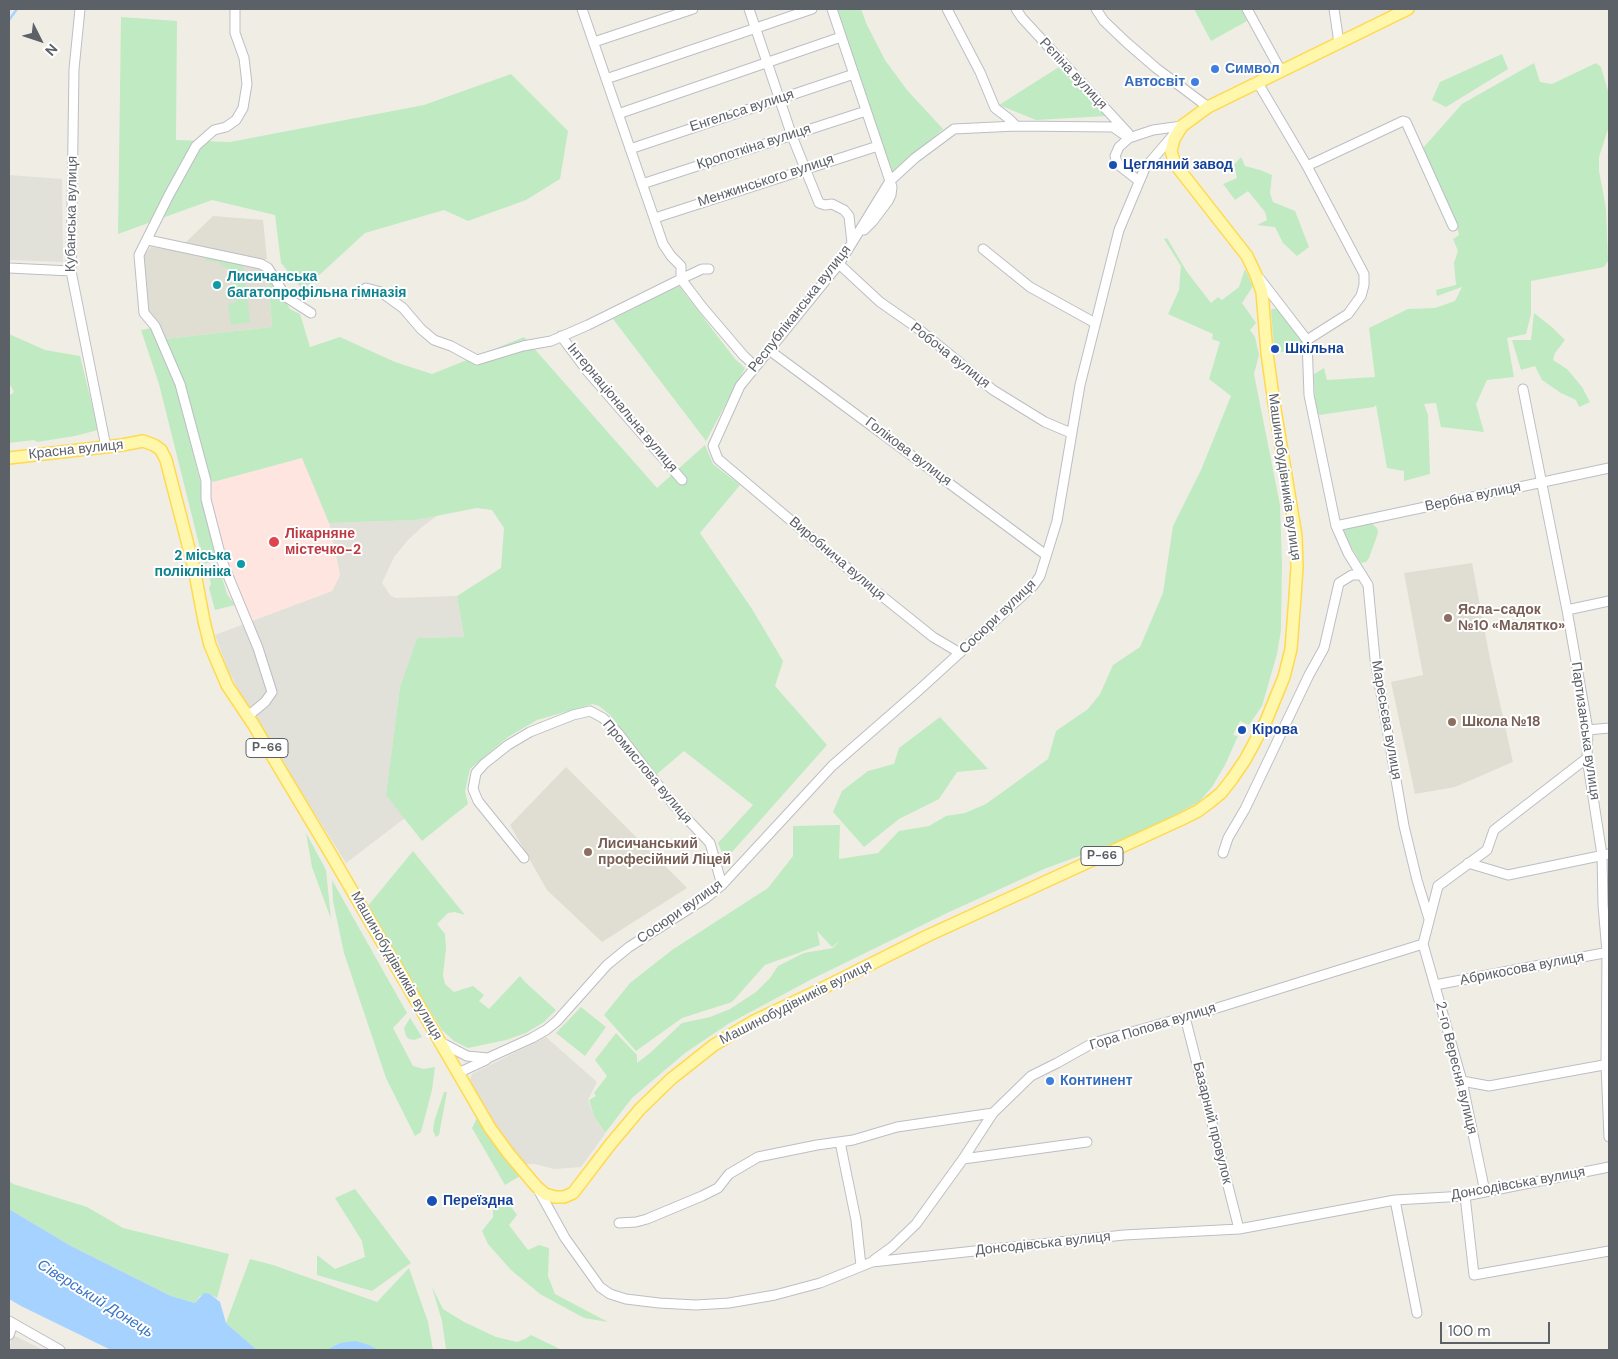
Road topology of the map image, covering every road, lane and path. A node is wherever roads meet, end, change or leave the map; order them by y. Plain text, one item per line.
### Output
1 (80, 9) edge
2 (235, 9) edge
3 (582, 9) edge
4 (693, 9) edge
5 (749, 9) edge
6 (812, 9) edge
7 (832, 9) edge
8 (947, 9) edge
9 (1016, 9) edge
10 (1096, 9) edge
11 (1247, 9) edge
12 (1334, 9) edge
13 (1408, 9) edge
14 (755, 28) junction
15 (842, 37) junction
16 (594, 42) junction
17 (1339, 43) junction
18 (768, 63) junction
19 (1281, 71) junction
20 (854, 74) junction
21 (606, 79) junction
22 (1258, 83) junction
23 (781, 99) junction
24 (1208, 107) junction
25 (866, 111) junction
26 (618, 114) junction
27 (1016, 126) junction
28 (1182, 126) junction
29 (792, 136) junction
30 (1131, 138) junction
31 (878, 146) junction
32 (630, 149) junction
33 (1308, 166) junction
34 (804, 169) junction
35 (890, 181) junction
36 (1139, 181) junction
37 (642, 184) junction
38 (655, 218) junction
39 (1454, 226) dead end
40 (148, 240) junction
41 (852, 243) junction
42 (983, 249) dead end
43 (839, 264) junction
44 (9, 268) edge
45 (709, 269) dead end
46 (71, 271) junction
47 (1256, 275) junction
48 (682, 278) junction
49 (356, 294) dead end
50 (311, 313) dead end
51 (1095, 323) junction
52 (561, 336) junction
53 (1307, 340) junction
54 (769, 350) junction
55 (756, 366) junction
56 (1523, 389) dead end
57 (1071, 433) junction
58 (143, 441) joint
59 (106, 447) junction
60 (9, 458) edge
61 (718, 459) joint
62 (1609, 468) edge
63 (682, 480) dead end
64 (1541, 482) junction
65 (1336, 526) junction
66 (1046, 555) junction
67 (1362, 575) junction
68 (1609, 601) edge
69 (1567, 610) junction
70 (960, 653) junction
71 (248, 716) junction
72 (1609, 728) edge
73 (1588, 730) junction
74 (1587, 758) junction
75 (1223, 853) dead end
76 (1606, 854) edge
77 (524, 858) dead end
78 (1468, 864) junction
79 (722, 885) junction
80 (1429, 919) junction
81 (1423, 944) junction
82 (1608, 952) edge
83 (1435, 985) junction
84 (1185, 1017) junction
85 (440, 1042) junction
86 (488, 1058) junction
87 (1608, 1065) edge
88 (458, 1073) junction
89 (1462, 1081) junction
90 (993, 1113) junction
91 (1609, 1137) edge
92 (840, 1142) junction
93 (1087, 1142) dead end
94 (964, 1159) junction
95 (1609, 1166) edge
96 (536, 1186) junction
97 (1485, 1192) junction
98 (1465, 1196) junction
99 (1395, 1200) junction
100 (619, 1223) dead end
101 (1239, 1229) junction
102 (1609, 1251) edge
103 (872, 1262) junction
104 (861, 1266) junction
105 (1416, 1313) dead end
106 (11, 1323) edge
107 (9, 1335) edge
108 (60, 1350) edge

1 - 46 street, Кубанська вулиця
2 - 40 street
3 - 16 street
4 - 16 street
5 - 14 street
6 - 14 street
7 - 15 street
8 - 27 street
9 - 30 street, Рєпіна вулиця
10 - 24 street
11 - 19 street
12 - 17 street
13 - 17 main road, Сосюри вулиця
14 - 18 street
14 - 21 street
15 - 18 street
15 - 20 street
16 - 21 street
17 - 19 main road, Сосюри вулиця
18 - 23 street
18 - 26 street
19 - 22 main road, Сосюри вулиця
20 - 23 street, Енгельса вулиця
20 - 25 street
21 - 26 street
22 - 24 main road, Сосюри вулиця
22 - 33 street
23 - 29 street
23 - 32 street, Енгельса вулиця
24 - 28 main road, Сосюри вулиця
25 - 29 street, Кропоткіна вулиця
25 - 31 street
26 - 32 street
27 - 30 street, Республіканська вулиця
27 - 35 street, Республіканська вулиця
28 - 30 street
28 - 36 street, Сосюри вулиця
28 - 47 main road, Машинобудівників вулиця / Р-66
29 - 34 street
29 - 37 street, Кропоткіна вулиця
30 - 36 street
31 - 34 street, Менжинського вулиця
31 - 35 street
32 - 37 street
33 - 39 street
33 - 53 street
34 - 38 street, Менжинського вулиця
34 - 41 street
35 - 41 street, Республіканська вулиця
36 - 51 street, Сосюри вулиця
37 - 38 street
38 - 48 street
40 - 50 street
40 - 71 street
41 - 43 street, Республіканська вулиця
42 - 51 street
43 - 54 street, Республіканська вулиця
43 - 57 street, Робоча вулиця
44 - 46 street
45 - 48 street, Інтернаціональна вулиця
46 - 59 street, Кубанська вулиця
47 - 53 street
47 - 96 main road, Машинобудівників вулиця / Р-66
48 - 52 street, Інтернаціональна вулиця
48 - 55 street
49 - 52 street, Інтернаціональна вулиця
51 - 57 street, Сосюри вулиця
52 - 63 street, Інтернаціональна вулиця
53 - 65 street, Маресьєва вулиця
54 - 55 street, Республіканська вулиця
54 - 66 street, Голікова вулиця
55 - 61 street, Республіканська вулиця
56 - 64 street, Партизанська вулиця
57 - 66 street, Сосюри вулиця
58 - 59 main road, Красна вулиця / Р-66
58 - 71 main road, Машинобудівників вулиця / Р-66
59 - 60 main road, Красна вулиця / Р-66
61 - 70 street, Виробнича вулиця
62 - 64 street, Вербна вулиця
64 - 65 street, Вербна вулиця
64 - 69 street, Партизанська вулиця
65 - 67 street, Маресьєва вулиця
66 - 70 street, Сосюри вулиця
67 - 75 street
67 - 80 street, Маресьєва вулиця
68 - 69 street
69 - 73 street, Партизанська вулиця
70 - 79 street, Сосюри вулиця
71 - 85 main road, Машинобудівників вулиця / Р-66
72 - 73 street
73 - 74 street, Партизанська вулиця
74 - 76 street, Партизанська вулиця
74 - 78 street
76 - 78 street
76 - 82 street, Партизанська вулиця
77 - 79 street, Промислова вулиця
78 - 80 street
79 - 86 street, Сосюри вулиця
80 - 81 street
81 - 83 street, 2-го Вересня вулиця
81 - 84 street, Гора Попова вулиця
82 - 83 street, Абрикосова вулиця
82 - 87 street, Партизанська вулиця
83 - 89 street, 2-го Вересня вулиця
84 - 90 street, Гора Попова вулиця
84 - 101 street, Базарний провулок
85 - 86 street
85 - 88 main road, Машинобудівників вулиця / Р-66
86 - 88 street, Сосюри вулиця
87 - 89 street
87 - 91 street, Партизанська вулиця
88 - 96 main road, Машинобудівників вулиця / Р-66
89 - 97 street, 2-го Вересня вулиця
90 - 92 street
90 - 94 street, Гора Попова вулиця
92 - 100 street
92 - 104 street
93 - 94 street
94 - 103 street, Гора Попова вулиця
95 - 97 street, Донсодівська вулиця
96 - 104 street, Донсодівська вулиця
97 - 98 street, Донсодівська вулиця
98 - 99 street, Донсодівська вулиця
98 - 102 street
99 - 101 street, Донсодівська вулиця
99 - 105 street
101 - 103 street, Донсодівська вулиця
103 - 104 street, Донсодівська вулиця
106 - 107 street
106 - 108 street

